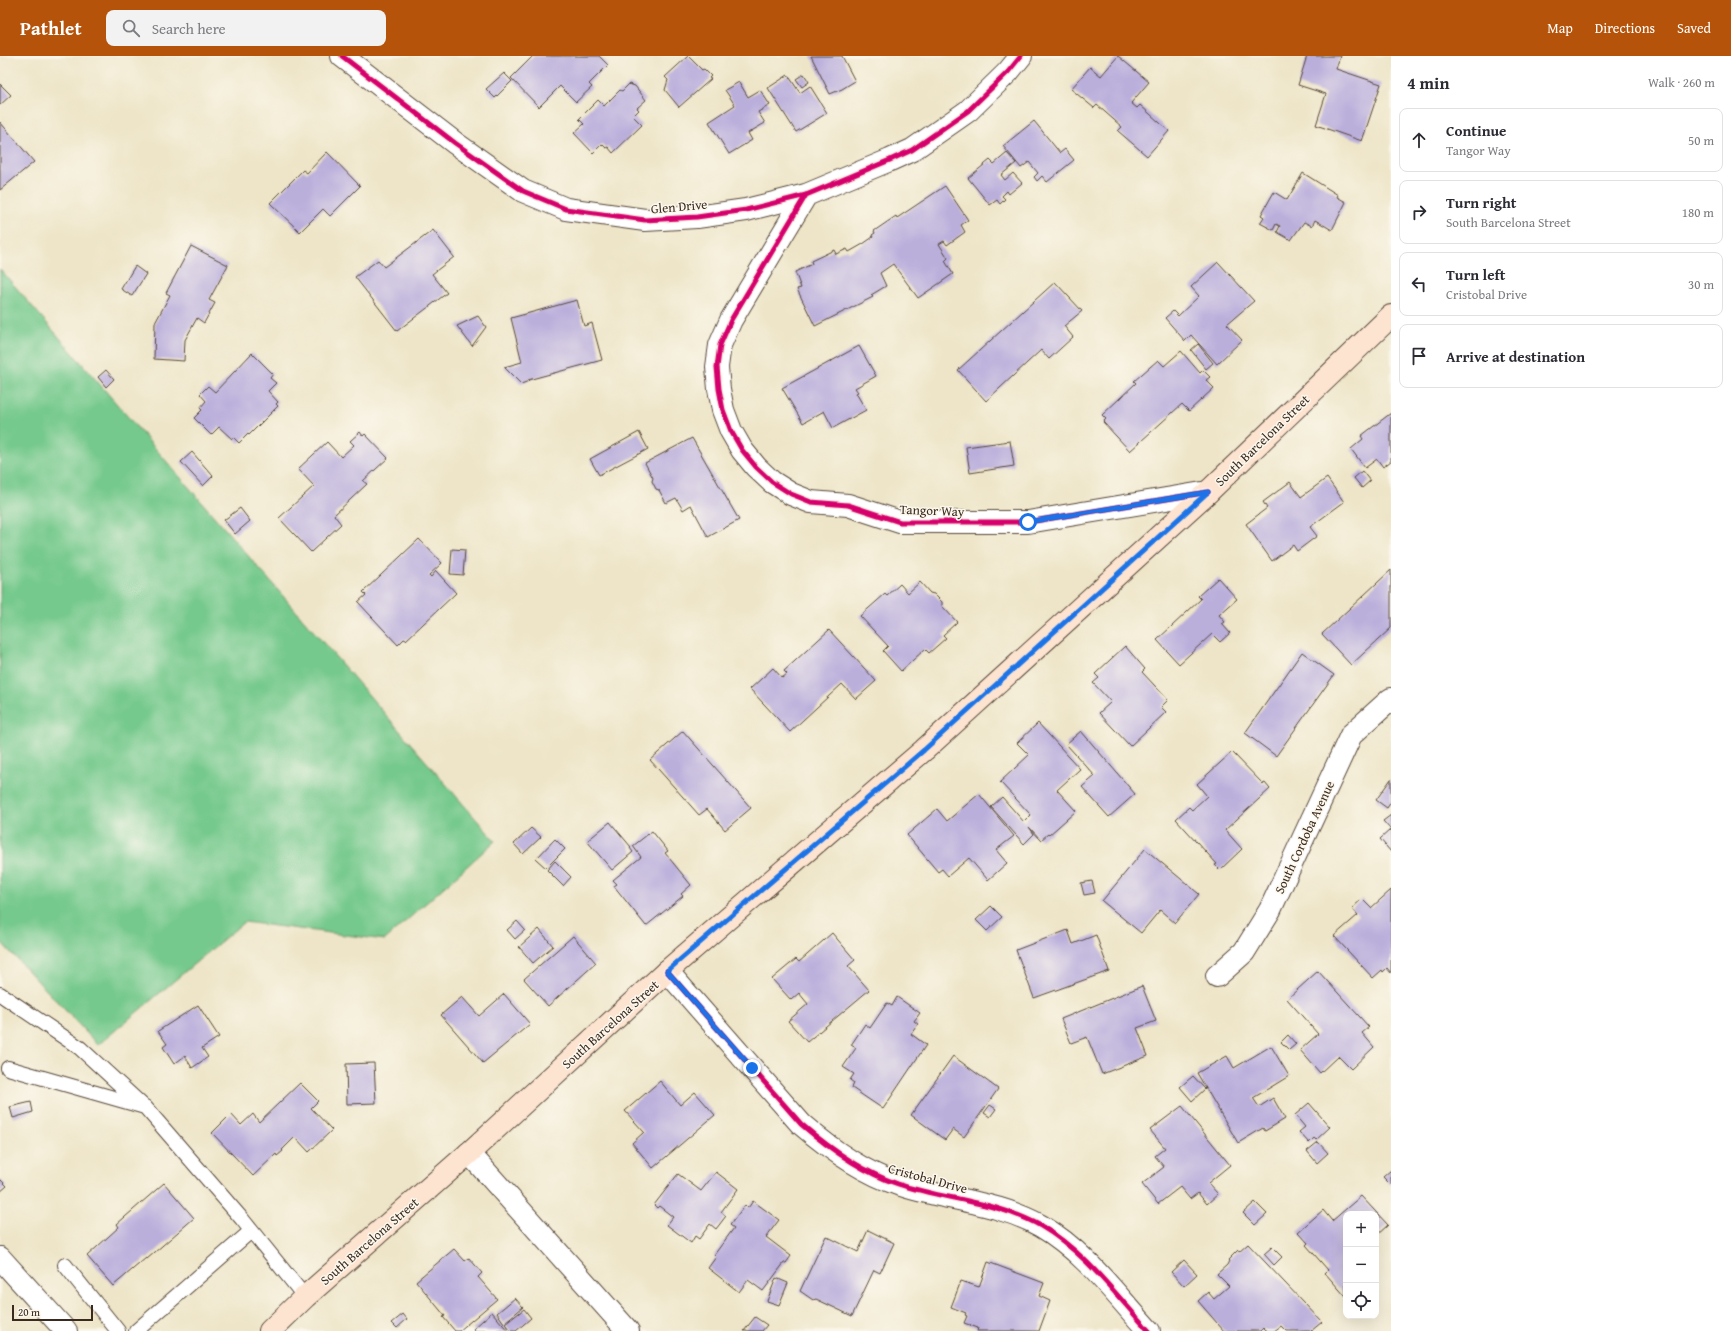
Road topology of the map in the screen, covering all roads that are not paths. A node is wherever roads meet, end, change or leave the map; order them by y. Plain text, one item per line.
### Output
1 (342, 56) edge
2 (1021, 56) edge
3 (806, 195) junction
4 (1391, 316) edge
5 (1208, 492) junction
6 (1391, 699) edge
7 (667, 971) junction
8 (1217, 976) dead end
9 (0, 994) edge
10 (8, 1068) dead end
11 (144, 1107) junction
12 (469, 1153) junction
13 (251, 1231) junction
14 (0, 1258) edge
15 (65, 1265) dead end
16 (305, 1297) junction
17 (66, 1331) edge
18 (118, 1331) edge
19 (136, 1331) edge
20 (270, 1331) edge
21 (628, 1331) edge
22 (1149, 1331) edge

1 - 3 street, Glen Drive
2 - 3 street, Glen Drive
3 - 5 street, Tangor Way
4 - 5 main road, South Barcelona Street
5 - 7 main road, South Barcelona Street
6 - 8 street, South Cordoba Avenue
7 - 12 main road, South Barcelona Street
7 - 22 street, Cristobal Drive
9 - 11 lane
10 - 11 lane
11 - 13 lane
12 - 16 main road, South Barcelona Street
12 - 21 street
13 - 16 lane
13 - 19 lane
14 - 17 street
15 - 18 lane
16 - 20 main road, South Barcelona Street

